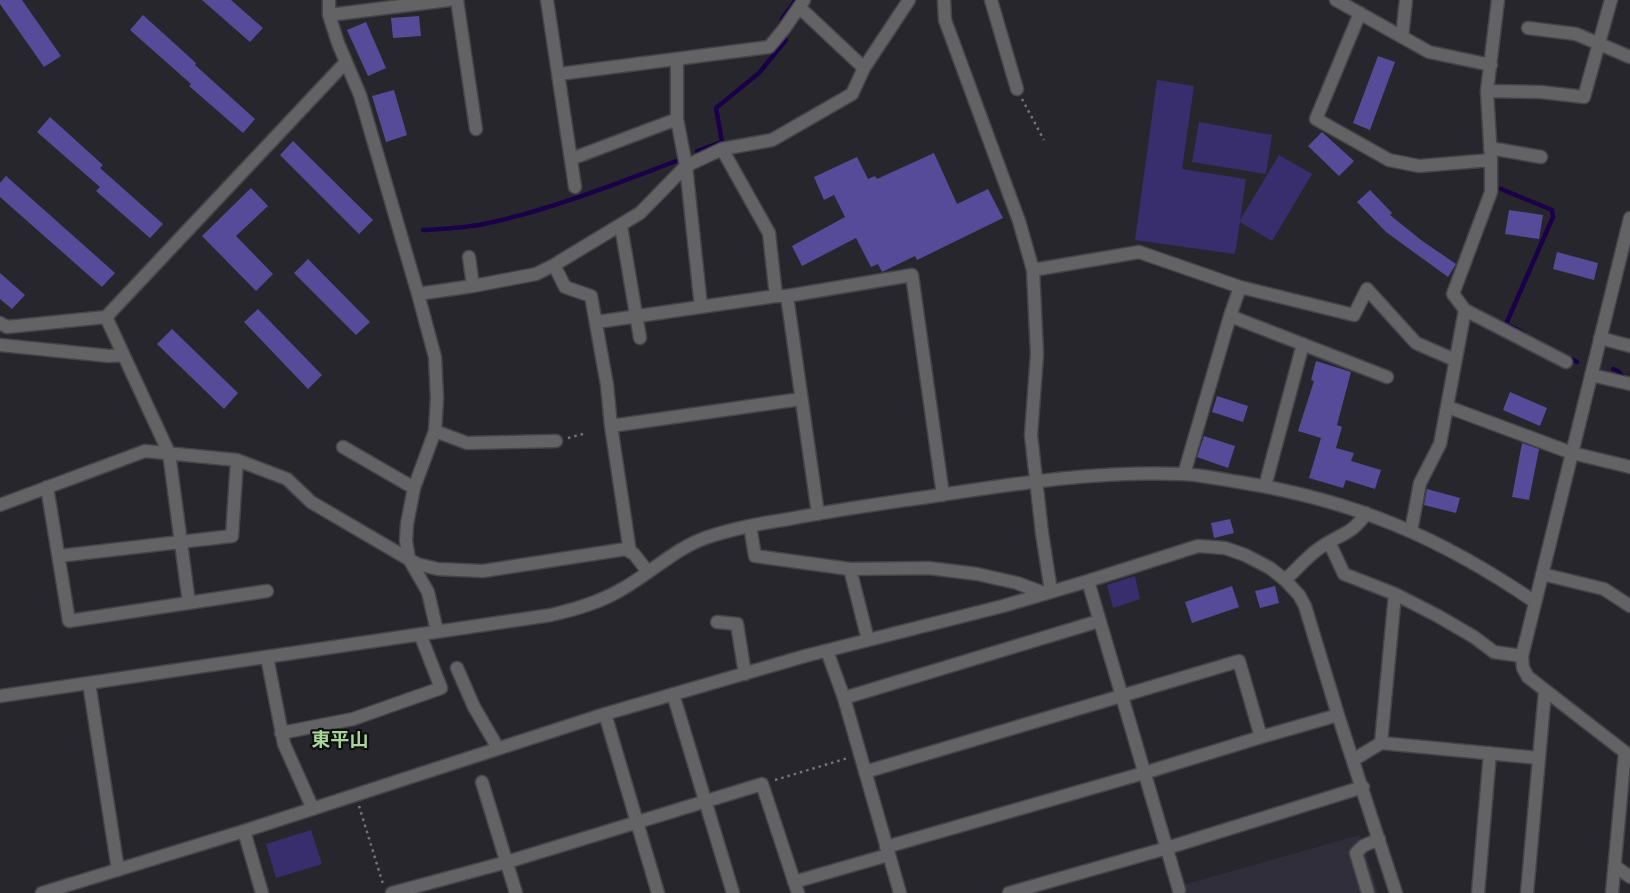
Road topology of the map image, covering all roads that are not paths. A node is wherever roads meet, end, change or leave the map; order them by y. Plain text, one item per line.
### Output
1 (329, 0) edge
2 (449, 0) edge
3 (457, 0) edge
4 (547, 0) edge
5 (909, 0) edge
6 (944, 0) edge
7 (991, 0) edge
8 (1336, 0) edge
9 (1406, 0) edge
10 (1498, 0) edge
11 (1611, 0) edge
12 (802, 4) edge
13 (1353, 7) edge
14 (329, 15) junction
15 (1528, 28) dead end
16 (1402, 36) junction
17 (1599, 43) junction
18 (1630, 57) edge
19 (677, 59) junction
20 (346, 62) junction
21 (1491, 65) junction
22 (864, 68) junction
23 (559, 74) junction
24 (1017, 89) dead end
25 (1487, 91) junction
26 (677, 119) junction
27 (476, 129) dead end
28 (722, 149) junction
29 (1491, 154) junction
30 (1541, 157) dead end
31 (571, 159) junction
32 (686, 166) junction
33 (575, 187) dead end
34 (1630, 218) edge
35 (621, 226) junction
36 (469, 258) dead end
37 (554, 265) junction
38 (1033, 270) junction
39 (473, 286) junction
40 (1240, 287) junction
41 (418, 294) junction
42 (782, 296) junction
43 (701, 307) junction
44 (1465, 310) junction
45 (636, 316) junction
46 (1230, 316) junction
47 (106, 317) junction
48 (597, 322) junction
49 (0, 323) edge
50 (640, 338) dead end
51 (1600, 338) junction
52 (1303, 344) junction
53 (0, 345) edge
54 (1630, 346) edge
55 (123, 355) junction
56 (1455, 360) junction
57 (1566, 362) dead end
58 (1591, 375) junction
59 (1387, 377) dead end
60 (1630, 384) edge
61 (801, 399) junction
62 (1448, 407) junction
63 (611, 426) junction
64 (435, 431) junction
65 (556, 441) dead end
66 (343, 447) dead end
67 (169, 453) junction
68 (1572, 453) junction
69 (237, 460) junction
70 (1630, 467) edge
71 (1184, 474) junction
72 (1036, 482) junction
73 (1265, 486) junction
74 (48, 487) junction
75 (414, 488) junction
76 (943, 495) junction
77 (0, 505) edge
78 (1366, 513) junction
79 (818, 514) junction
80 (750, 526) junction
81 (1411, 531) junction
82 (180, 541) junction
83 (1329, 542) junction
84 (630, 552) junction
85 (59, 556) junction
86 (409, 559) junction
87 (850, 569) junction
88 (648, 572) junction
89 (1542, 574) junction
90 (1285, 580) junction
91 (1088, 581) junction
92 (267, 591) dead end
93 (1048, 592) junction
94 (1395, 594) junction
95 (1535, 602) junction
96 (189, 603) junction
97 (1630, 606) edge
98 (1099, 621) junction
99 (717, 622) dead end
100 (437, 631) junction
101 (420, 634) junction
102 (868, 640) junction
103 (827, 651) junction
104 (1522, 656) junction
105 (267, 657) junction
106 (457, 668) dead end
107 (745, 674) junction
108 (89, 683) junction
109 (1545, 691) junction
110 (673, 694) junction
111 (0, 696) edge
112 (1121, 696) junction
113 (844, 698) junction
114 (605, 714) junction
115 (1338, 715) junction
116 (281, 733) junction
117 (1261, 737) junction
118 (1381, 744) junction
119 (498, 748) junction
120 (1490, 754) junction
121 (1628, 754) edge
122 (1539, 758) junction
123 (1353, 760) junction
124 (865, 772) junction
125 (1144, 773) junction
126 (482, 782) dead end
127 (1363, 787) junction
128 (705, 801) junction
129 (313, 809) junction
130 (637, 821) junction
131 (244, 832) junction
132 (1379, 839) junction
133 (1167, 848) junction
134 (887, 851) junction
135 (507, 862) junction
136 (1615, 866) junction
137 (118, 870) junction
138 (1630, 877) edge
139 (796, 887) edge
140 (1179, 890) dead end
141 (42, 893) edge
142 (262, 893) edge
143 (392, 893) edge
144 (516, 893) edge
145 (658, 893) edge
146 (733, 893) edge
147 (900, 893) edge
148 (1009, 893) edge
149 (1368, 893) edge
150 (1396, 893) edge
151 (1478, 893) edge
152 (1527, 893) edge
153 (1612, 893) edge

1 - 14 street
2 - 14 street
3 - 27 street
4 - 23 street
5 - 22 street
6 - 38 street
7 - 24 street
8 - 13 street
9 - 16 street
10 - 21 street
11 - 17 street
12 - 19 street
12 - 22 street
13 - 16 street
13 - 29 street
14 - 20 street
15 - 17 street
16 - 21 street
17 - 18 street
17 - 25 street
19 - 23 street
19 - 26 street
20 - 41 street
20 - 47 street
21 - 25 street
22 - 28 street
23 - 31 street
25 - 29 street
26 - 31 street
26 - 32 street
28 - 32 street
28 - 42 street
29 - 30 street
29 - 44 street
31 - 33 street
32 - 35 street
32 - 43 street
34 - 51 street
35 - 37 street
35 - 45 street
36 - 39 street
37 - 39 street
37 - 48 street
38 - 40 street
38 - 72 street
39 - 41 street
40 - 46 street
40 - 56 street
41 - 64 street
42 - 43 street
42 - 61 street
42 - 76 street
43 - 45 street
44 - 56 street
44 - 57 street
45 - 48 street
45 - 50 street
46 - 52 street
46 - 71 street
47 - 49 street
47 - 55 street
48 - 63 street
51 - 54 street
51 - 58 street
52 - 59 street
52 - 73 street
53 - 55 street
55 - 67 street
56 - 62 street
58 - 60 street
58 - 68 street
61 - 63 street
61 - 79 street
62 - 68 street
62 - 81 street
63 - 84 street
64 - 65 street
64 - 75 street
66 - 75 street
67 - 69 street
67 - 74 street
67 - 82 street
68 - 70 street
68 - 89 street
69 - 82 street
69 - 86 street
71 - 72 street
71 - 73 street
72 - 76 street
72 - 93 street
73 - 78 street
74 - 77 street
74 - 85 street
75 - 86 street
76 - 79 street
78 - 81 street
78 - 83 street
79 - 80 street
80 - 87 street
80 - 88 street
81 - 95 street
82 - 85 street
82 - 96 street
83 - 90 street
83 - 94 street
84 - 86 street
84 - 88 street
85 - 96 street
86 - 100 street
87 - 93 street
87 - 102 street
88 - 100 street
89 - 95 street
89 - 97 street
90 - 91 street
90 - 115 street
91 - 93 street
91 - 98 street
92 - 96 street
93 - 102 street
94 - 104 street
94 - 118 street
95 - 104 street
98 - 112 street
98 - 113 street
99 - 107 street
100 - 101 street
101 - 105 street
101 - 116 street
102 - 103 street
103 - 107 street
103 - 113 street
104 - 109 street
105 - 108 street
105 - 116 street
106 - 119 street
107 - 110 street
108 - 111 street
108 - 137 street
109 - 121 street
109 - 122 street
110 - 114 street
110 - 128 street
112 - 117 street
112 - 124 street
112 - 125 street
113 - 124 street
114 - 119 street
114 - 130 street
115 - 117 street
115 - 123 street
116 - 129 street
117 - 125 street
118 - 120 street
118 - 123 street
119 - 129 street
120 - 122 street
120 - 151 street
121 - 136 street
122 - 152 street
123 - 127 street
124 - 134 street
125 - 133 street
125 - 134 street
126 - 135 street
127 - 132 street
127 - 133 street
128 - 130 street
128 - 139 street
128 - 146 street
129 - 131 street
130 - 135 street
130 - 145 street
131 - 137 street
131 - 142 street
132 - 149 street
132 - 150 street
133 - 140 street
133 - 148 street
134 - 139 street
134 - 147 street
135 - 143 street
135 - 144 street
136 - 138 street
136 - 153 street
137 - 141 street

